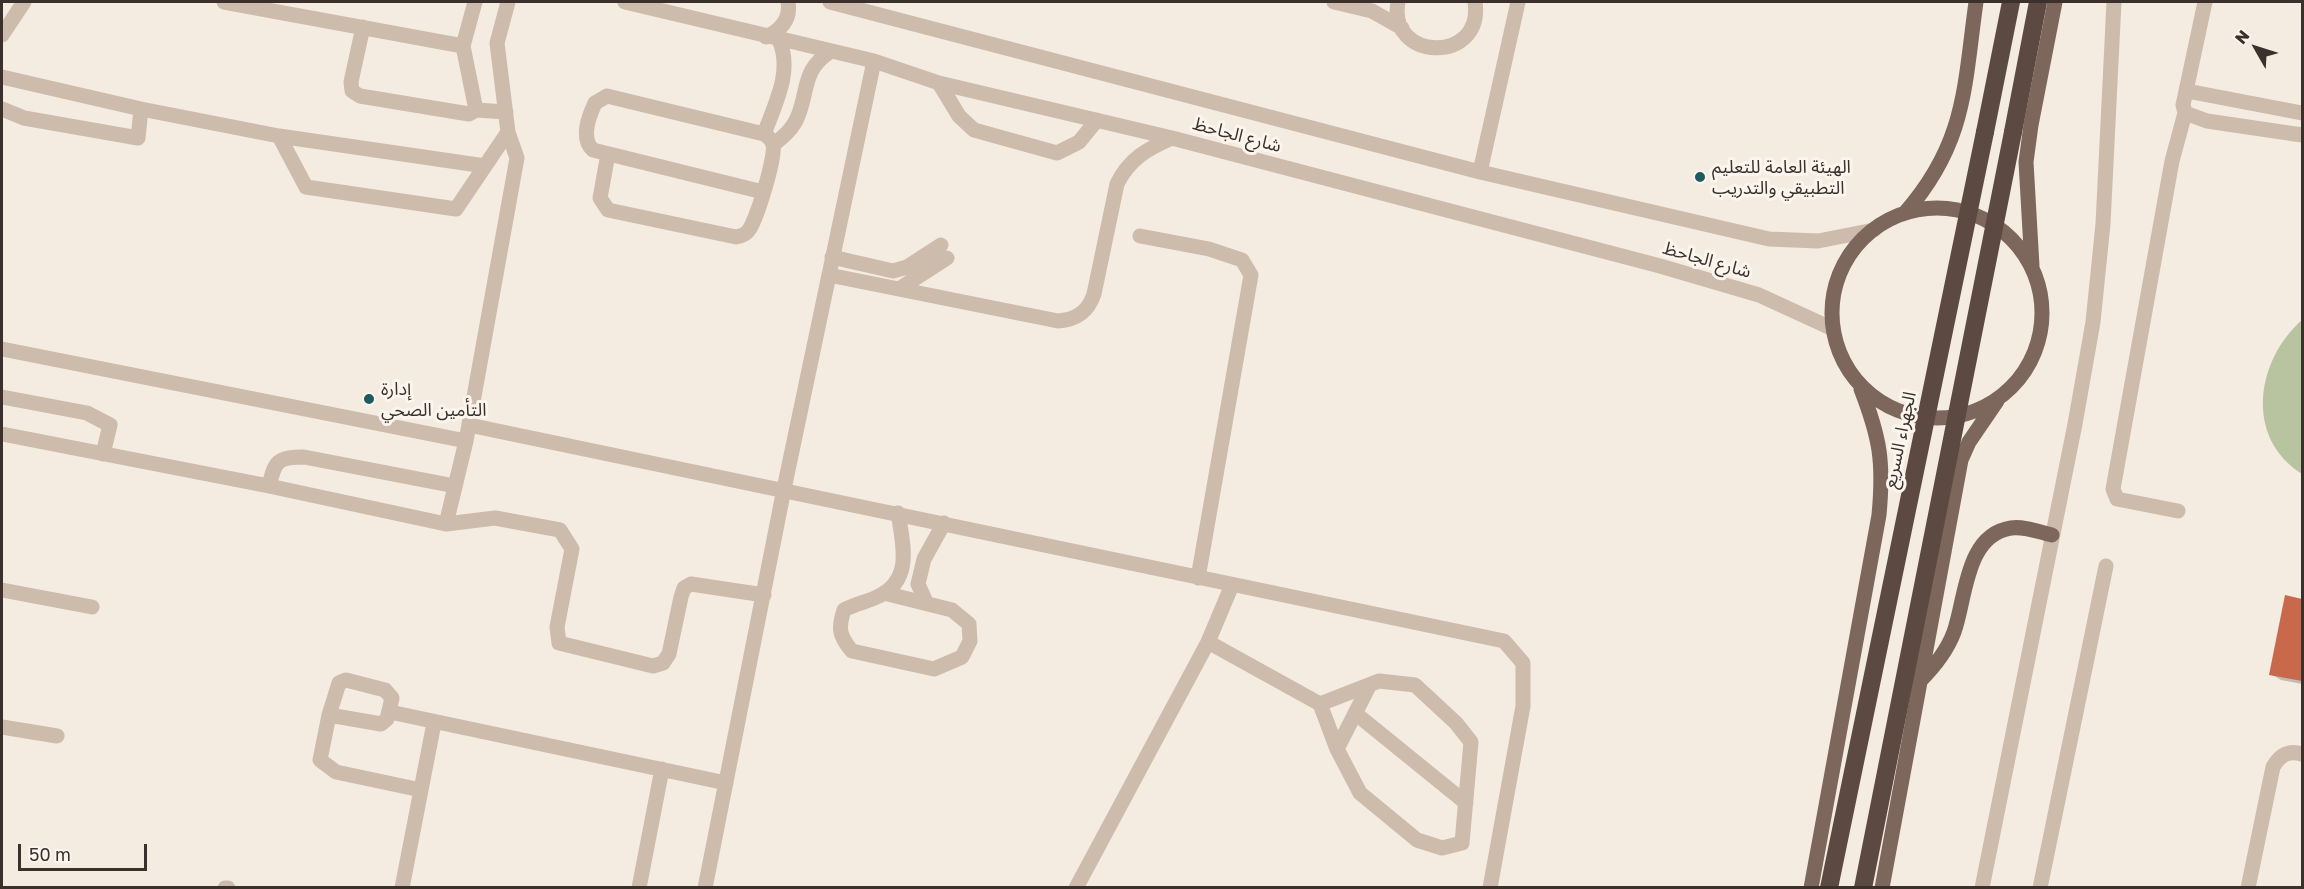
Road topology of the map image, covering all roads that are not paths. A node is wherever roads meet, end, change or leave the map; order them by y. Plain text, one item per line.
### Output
1 (24, 2) edge
2 (225, 2) edge
3 (475, 2) edge
4 (508, 2) edge
5 (625, 2) edge
6 (788, 2) edge
7 (830, 2) edge
8 (1334, 2) edge
9 (1398, 2) edge
10 (1518, 2) edge
11 (1976, 2) edge
12 (2011, 2) edge
13 (2038, 2) edge
14 (2055, 2) edge
15 (2114, 2) edge
16 (2205, 2) edge
17 (1477, 4) edge
18 (363, 27) junction
19 (1402, 28) junction
20 (2, 35) edge
21 (772, 38) junction
22 (463, 46) junction
23 (831, 51) junction
24 (874, 61) junction
25 (2, 77) edge
26 (939, 82) junction
27 (2187, 91) junction
28 (2, 109) edge
29 (141, 109) junction
30 (476, 110) junction
31 (506, 112) junction
32 (2185, 113) junction
33 (2302, 113) edge
34 (1097, 120) junction
35 (508, 132) junction
36 (2302, 135) edge
37 (279, 136) junction
38 (1172, 138) junction
39 (769, 140) junction
40 (608, 154) junction
41 (485, 166) junction
42 (1480, 172) junction
43 (763, 192) junction
44 (1905, 213) junction
45 (1874, 230) junction
46 (1140, 236) dead end
47 (832, 257) junction
48 (2032, 269) junction
49 (829, 274) junction
50 (899, 290) junction
51 (1833, 329) junction
52 (2, 349) edge
53 (1860, 386) junction
54 (2, 397) edge
55 (1998, 398) junction
56 (469, 425) junction
57 (2, 434) edge
58 (466, 441) junction
59 (103, 454) junction
60 (269, 486) junction
61 (455, 486) junction
62 (783, 489) junction
63 (2178, 511) dead end
64 (898, 513) junction
65 (944, 523) junction
66 (446, 524) junction
67 (2052, 535) junction
68 (2106, 566) dead end
69 (1198, 578) junction
70 (1232, 585) junction
71 (2, 590) edge
72 (884, 593) junction
73 (764, 595) junction
74 (926, 602) junction
75 (92, 607) dead end
76 (1208, 642) junction
77 (1920, 681) junction
78 (1369, 686) junction
79 (1320, 704) junction
80 (390, 712) junction
81 (1355, 713) junction
82 (329, 715) junction
83 (434, 723) junction
84 (2, 727) edge
85 (57, 736) dead end
86 (1337, 749) junction
87 (2302, 754) edge
88 (662, 769) junction
89 (726, 783) junction
90 (421, 790) junction
91 (1466, 803) junction
92 (402, 888) edge
93 (639, 888) edge
94 (705, 888) edge
95 (1076, 888) edge
96 (1490, 888) edge
97 (1811, 888) edge
98 (1828, 888) edge
99 (1863, 888) edge
100 (1882, 888) edge
101 (1982, 888) edge
102 (2040, 888) edge
103 (2248, 888) edge

1 - 20 street
2 - 18 street
3 - 22 street
4 - 31 street
5 - 21 street, شارع الجاحظ
6 - 21 street
7 - 42 street, شارع الجاحظ
8 - 19 street
9 - 19 street
10 - 42 street
11 - 44 main road
12 - 98 highway, الجهراء السريع, bridge
13 - 99 highway, bridge
14 - 48 main road
15 - 67 street
16 - 27 street
17 - 19 street
18 - 22 street
18 - 30 street
21 - 23 street, شارع الجاحظ
21 - 39 street
22 - 30 street
23 - 24 street, شارع الجاحظ
23 - 39 street
24 - 26 street, شارع الجاحظ
24 - 47 street
25 - 29 street
26 - 34 street, شارع الجاحظ
26 - 34 street
27 - 32 street
27 - 33 street
28 - 29 street
29 - 37 street
30 - 31 street
31 - 35 street
32 - 36 street
32 - 63 street
34 - 38 street, شارع الجاحظ
35 - 41 street
35 - 56 street
37 - 41 street
37 - 41 street
38 - 50 street
38 - 51 street, شارع الجاحظ
39 - 40 street
39 - 43 street
40 - 43 street
40 - 43 street
42 - 45 street, شارع الجاحظ
44 - 45 main road
44 - 48 main road
45 - 51 main road
46 - 69 street
47 - 49 street
47 - 50 street
48 - 55 main road
49 - 50 street
49 - 62 street
51 - 53 main road
52 - 58 street
53 - 55 main road
53 - 97 main road, الجهراء السريع
54 - 59 street
55 - 77 main road
56 - 58 street
56 - 62 street
57 - 59 street
58 - 61 street
59 - 60 street
60 - 61 street
60 - 66 street
61 - 66 street
62 - 64 street
62 - 73 street
64 - 65 street
64 - 72 street
65 - 69 street
65 - 74 street
66 - 73 street
67 - 77 main road
67 - 101 street
68 - 102 street
69 - 70 street
70 - 76 street
70 - 96 street
71 - 75 street
72 - 74 street
72 - 74 street
73 - 89 street
76 - 79 street
76 - 95 street
77 - 100 main road
78 - 79 street
78 - 81 street
78 - 91 street
79 - 86 street
80 - 82 street
80 - 82 street
80 - 83 street
81 - 86 street
81 - 91 street
82 - 90 street
83 - 88 street
83 - 90 street
84 - 85 street
86 - 91 street
87 - 103 street
88 - 89 street
88 - 93 street
89 - 94 street
90 - 92 street

